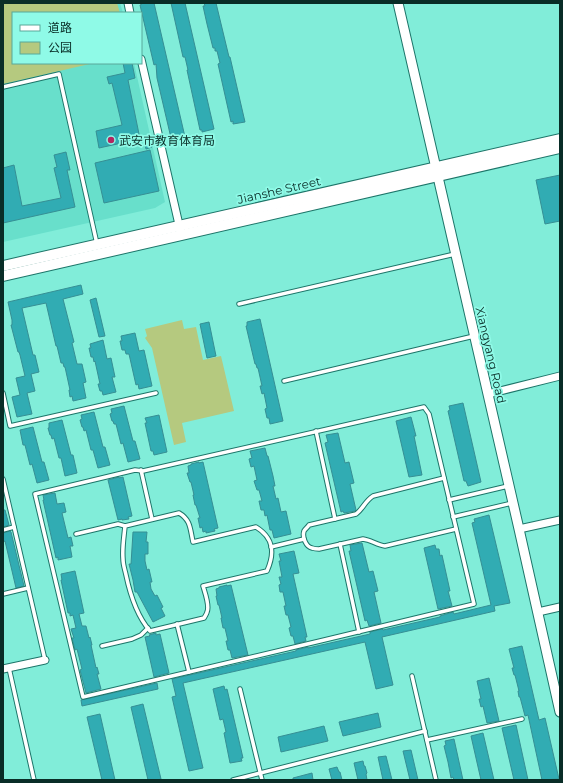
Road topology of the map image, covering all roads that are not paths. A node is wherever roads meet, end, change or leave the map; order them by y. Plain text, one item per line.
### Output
1 (398, 3) edge
2 (142, 63) edge
3 (3, 88) edge
4 (560, 139) edge
5 (560, 148) edge
6 (437, 172) junction
7 (180, 231) junction
8 (97, 245) junction
9 (456, 254) junction
10 (3, 266) edge
11 (3, 276) edge
12 (239, 304) dead end
13 (475, 336) junction
14 (560, 376) edge
15 (284, 381) dead end
16 (3, 392) edge
17 (156, 393) dead end
18 (488, 394) junction
19 (8, 416) junction
20 (3, 418) edge
21 (316, 431) junction
22 (140, 470) junction
23 (444, 478) junction
24 (3, 479) edge
25 (509, 486) junction
26 (449, 500) junction
27 (513, 503) junction
28 (453, 517) junction
29 (152, 519) junction
30 (335, 519) junction
31 (560, 520) edge
32 (125, 526) junction
33 (14, 528) junction
34 (456, 529) junction
35 (519, 529) junction
36 (3, 530) edge
37 (76, 534) dead end
38 (304, 539) junction
39 (340, 544) junction
40 (271, 547) junction
41 (28, 588) junction
42 (3, 594) edge
43 (560, 607) edge
44 (538, 612) junction
45 (178, 624) junction
46 (148, 628) junction
47 (359, 632) junction
48 (102, 646) dead end
49 (45, 660) joint
50 (6, 669) edge
51 (189, 672) junction
52 (412, 676) dead end
53 (240, 689) dead end
54 (558, 698) edge
55 (560, 712) edge
56 (522, 719) dead end
57 (425, 731) junction
58 (427, 740) junction
59 (260, 773) junction
60 (34, 780) edge
61 (234, 780) edge
62 (262, 780) edge
63 (436, 780) edge

1 - 6 street, Xiangyang Road
2 - 7 street
3 - 8 lane
4 - 6 main road, Jianshe Street
5 - 6 main road, Jianshe Street
6 - 7 main road, Jianshe Street
6 - 9 street, Xiangyang Road
7 - 8 main road, Jianshe Street
7 - 11 main road, Jianshe Street
8 - 10 main road, Jianshe Street
9 - 12 lane
9 - 13 street, Xiangyang Road
13 - 15 lane
13 - 18 street, Xiangyang Road
14 - 18 street
16 - 19 lane
17 - 19 lane
18 - 25 street, Xiangyang Road
19 - 20 lane
21 - 22 lane
21 - 23 lane
21 - 30 lane
22 - 29 lane
22 - 51 lane
23 - 26 lane
23 - 30 lane
24 - 33 lane
25 - 26 lane
25 - 27 street, Xiangyang Road
26 - 28 lane
27 - 28 lane
27 - 35 street, Xiangyang Road
28 - 34 lane
29 - 32 lane
29 - 40 lane
30 - 38 lane
31 - 35 street
32 - 37 lane
32 - 46 lane
33 - 36 lane
33 - 41 lane
34 - 39 lane
34 - 47 lane
35 - 44 street, Xiangyang Road
38 - 39 lane
38 - 40 lane
39 - 47 lane
40 - 45 lane
41 - 42 lane
41 - 49 lane
43 - 44 street
44 - 54 street, Xiangyang Road
45 - 46 lane
45 - 51 lane
46 - 48 lane
47 - 51 lane
49 - 50 street
50 - 60 lane
52 - 57 lane
53 - 59 lane
54 - 55 street, Xiangyang Road
56 - 58 lane
57 - 58 lane
57 - 59 lane
58 - 63 lane
59 - 61 lane
59 - 62 lane

